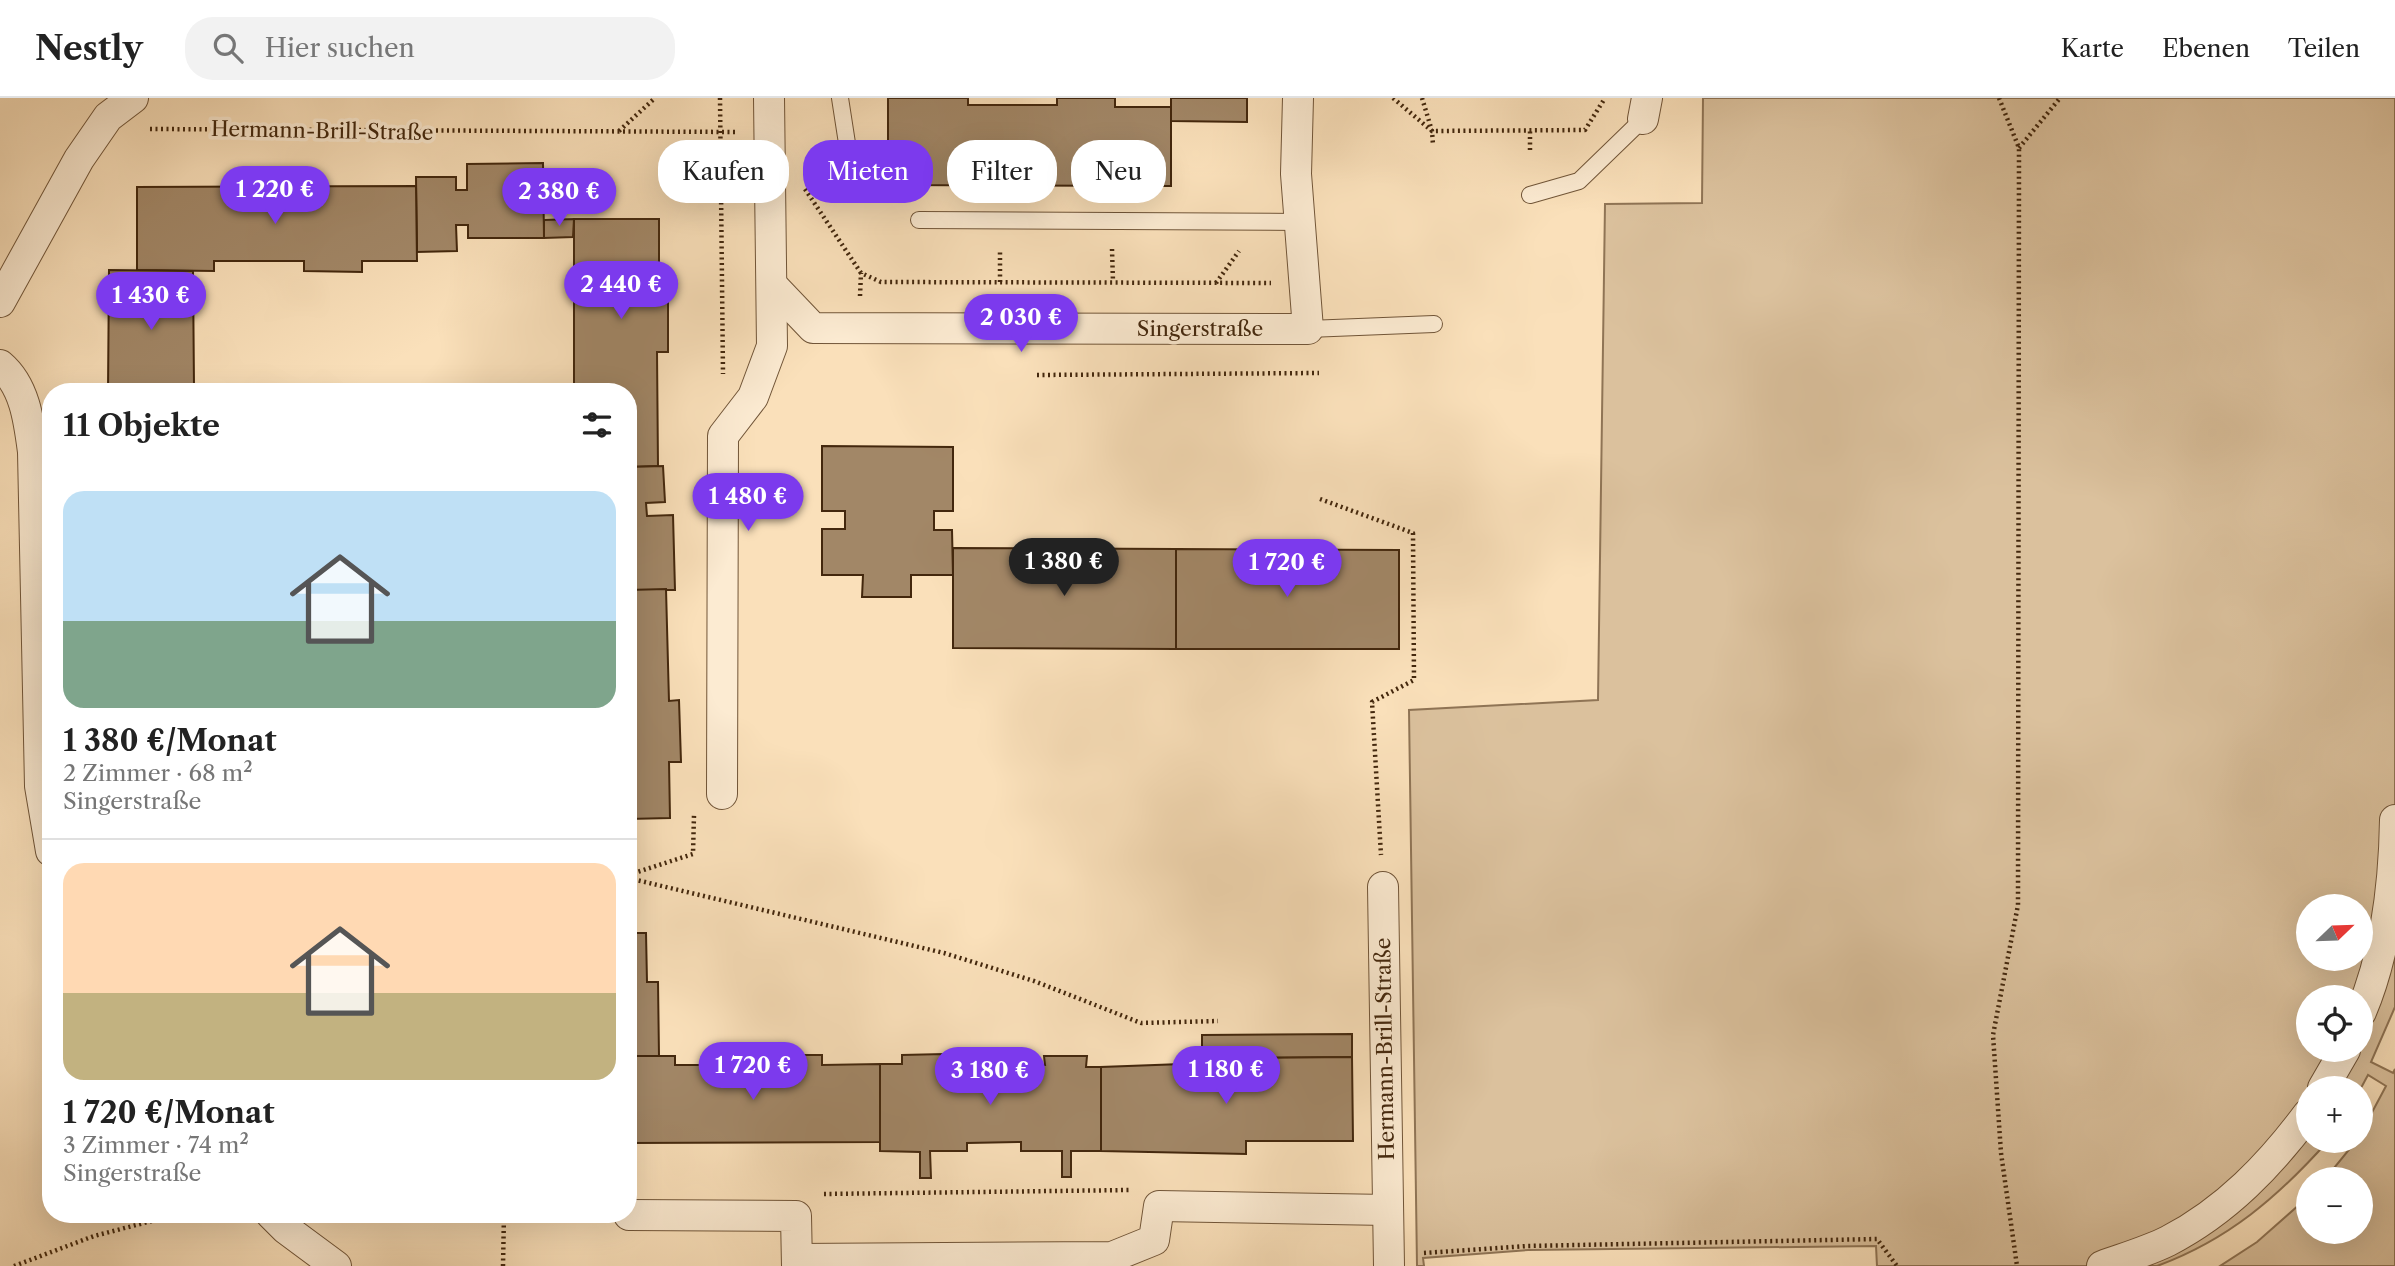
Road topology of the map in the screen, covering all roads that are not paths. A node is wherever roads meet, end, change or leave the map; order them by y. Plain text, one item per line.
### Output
1 (133, 98) edge
2 (769, 98) edge
3 (839, 98) edge
4 (1298, 98) edge
5 (1645, 108) edge
6 (846, 140) edge
7 (1530, 195) dead end
8 (919, 220) dead end
9 (1300, 222) junction
10 (772, 285) junction
11 (0, 302) edge
12 (1434, 324) dead end
13 (1308, 329) junction
14 (0, 365) edge
15 (722, 794) road end
16 (42, 798) edge
17 (2395, 820) edge
18 (1383, 887) road end
19 (2372, 985) edge
20 (2296, 1130) edge
21 (1388, 1210) junction
22 (637, 1215) edge
23 (280, 1223) edge
24 (797, 1263) edge
25 (1389, 1263) edge
26 (336, 1266) edge
27 (2102, 1266) edge

1 - 11 street
2 - 10 street
3 - 6 lane
4 - 9 street
5 - 7 lane
8 - 9 lane
9 - 13 street
10 - 13 street, Singerstraße
10 - 15 street
12 - 13 lane
14 - 16 street
17 - 19 street
18 - 21 street, Hermann-Brill-Straße
20 - 27 street
21 - 24 street
21 - 25 street, Hermann-Brill-Straße
22 - 24 street
23 - 26 street

